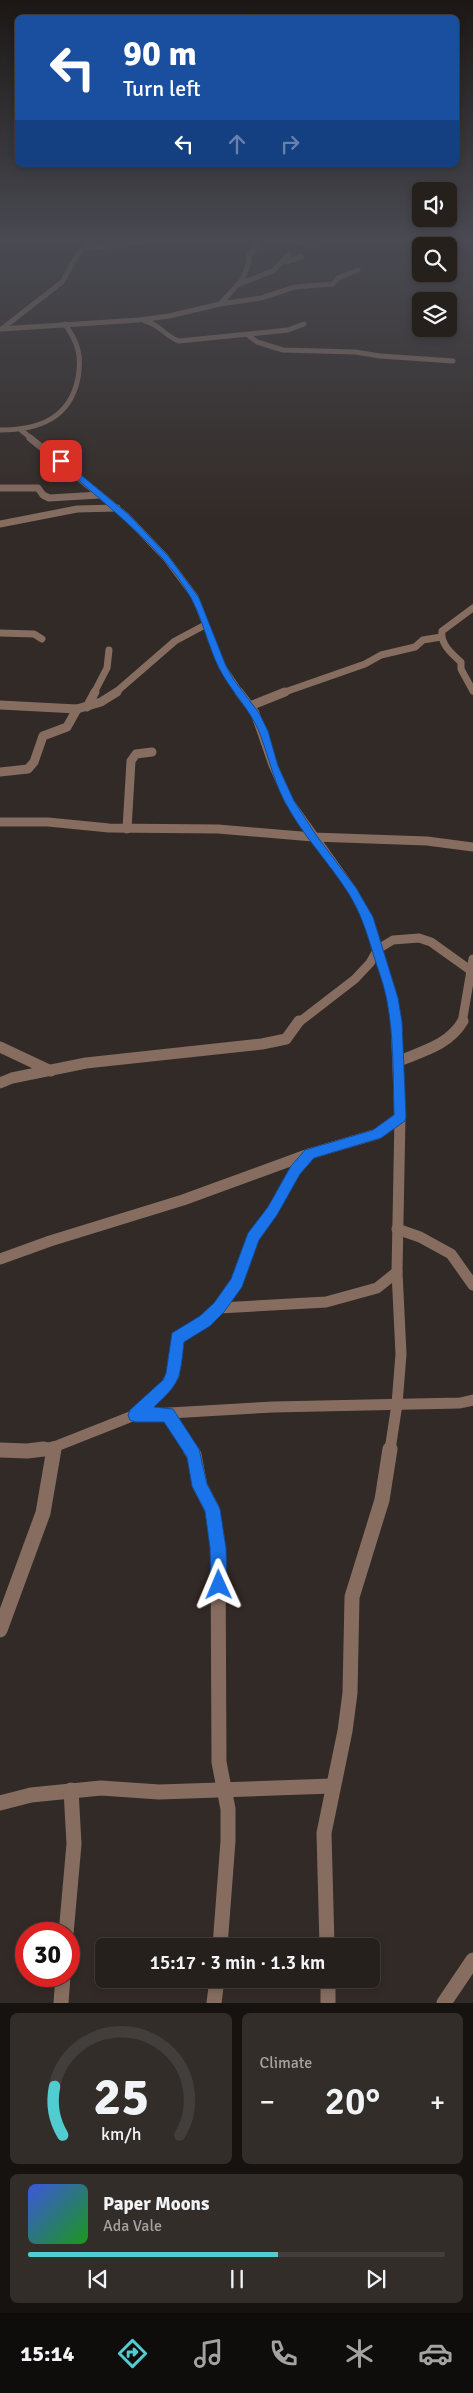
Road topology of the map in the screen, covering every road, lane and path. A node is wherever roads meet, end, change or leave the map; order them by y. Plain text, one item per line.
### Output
1 (73, 335) edge
2 (170, 335) edge
3 (233, 335) edge
4 (250, 335) edge
5 (452, 361) dead end
6 (0, 422) edge
7 (0, 429) edge
8 (21, 430) junction
9 (0, 488) edge
10 (100, 495) junction
11 (117, 508) junction
12 (0, 524) edge
13 (473, 608) edge
14 (205, 625) junction
15 (0, 633) edge
16 (441, 637) junction
17 (42, 639) dead end
18 (109, 650) dead end
19 (473, 691) edge
20 (0, 705) edge
21 (250, 706) junction
22 (87, 707) junction
23 (77, 709) junction
24 (152, 752) dead end
25 (0, 772) edge
26 (0, 822) edge
27 (127, 828) junction
28 (313, 838) junction
29 (473, 847) edge
30 (378, 949) junction
31 (473, 959) edge
32 (471, 971) edge
33 (0, 1047) edge
34 (399, 1061) junction
35 (51, 1070) junction
36 (0, 1083) edge
37 (400, 1117) junction
38 (309, 1154) junction
39 (397, 1229) junction
40 (0, 1259) edge
41 (397, 1272) junction
42 (473, 1285) edge
43 (219, 1308) junction
44 (473, 1400) edge
45 (397, 1404) junction
46 (135, 1415) junction
47 (168, 1415) junction
48 (54, 1447) junction
49 (0, 1450) edge
50 (0, 1630) edge
51 (332, 1786) junction
52 (223, 1789) junction
53 (71, 1790) junction
54 (0, 1803) edge
55 (67, 1922) edge
56 (221, 1938) edge
57 (327, 1938) edge
58 (473, 1960) edge
59 (62, 1987) edge
60 (216, 1988) edge
61 (328, 1988) edge
62 (61, 2003) edge
63 (214, 2003) edge
64 (328, 2003) edge
65 (444, 2003) edge

1 - 8 street
2 - 3 street
4 - 5 street
6 - 7 street
7 - 8 street
8 - 10 street
9 - 10 street
10 - 11 street
11 - 12 street
11 - 14 street
13 - 16 street
14 - 21 street
14 - 22 street
15 - 17 street
16 - 19 street
16 - 21 street
18 - 22 street
20 - 23 street
21 - 28 street
22 - 23 street
23 - 25 street
24 - 27 street
26 - 27 street
27 - 28 street
28 - 29 street
28 - 30 street
30 - 32 street
30 - 34 street
30 - 35 street
31 - 32 street
32 - 34 street
33 - 35 street
34 - 37 street
35 - 36 street
37 - 38 street
37 - 39 street
38 - 40 street
38 - 43 street
39 - 41 street
39 - 42 street
41 - 43 street
41 - 45 street
43 - 46 street
44 - 45 street
45 - 47 street
45 - 51 street
46 - 47 street
46 - 48 street
47 - 52 street
48 - 49 street
48 - 50 street
51 - 52 street
51 - 57 street
52 - 53 street
52 - 56 street
53 - 54 street
53 - 55 street
58 - 65 street
59 - 62 street
60 - 63 street
61 - 64 street

